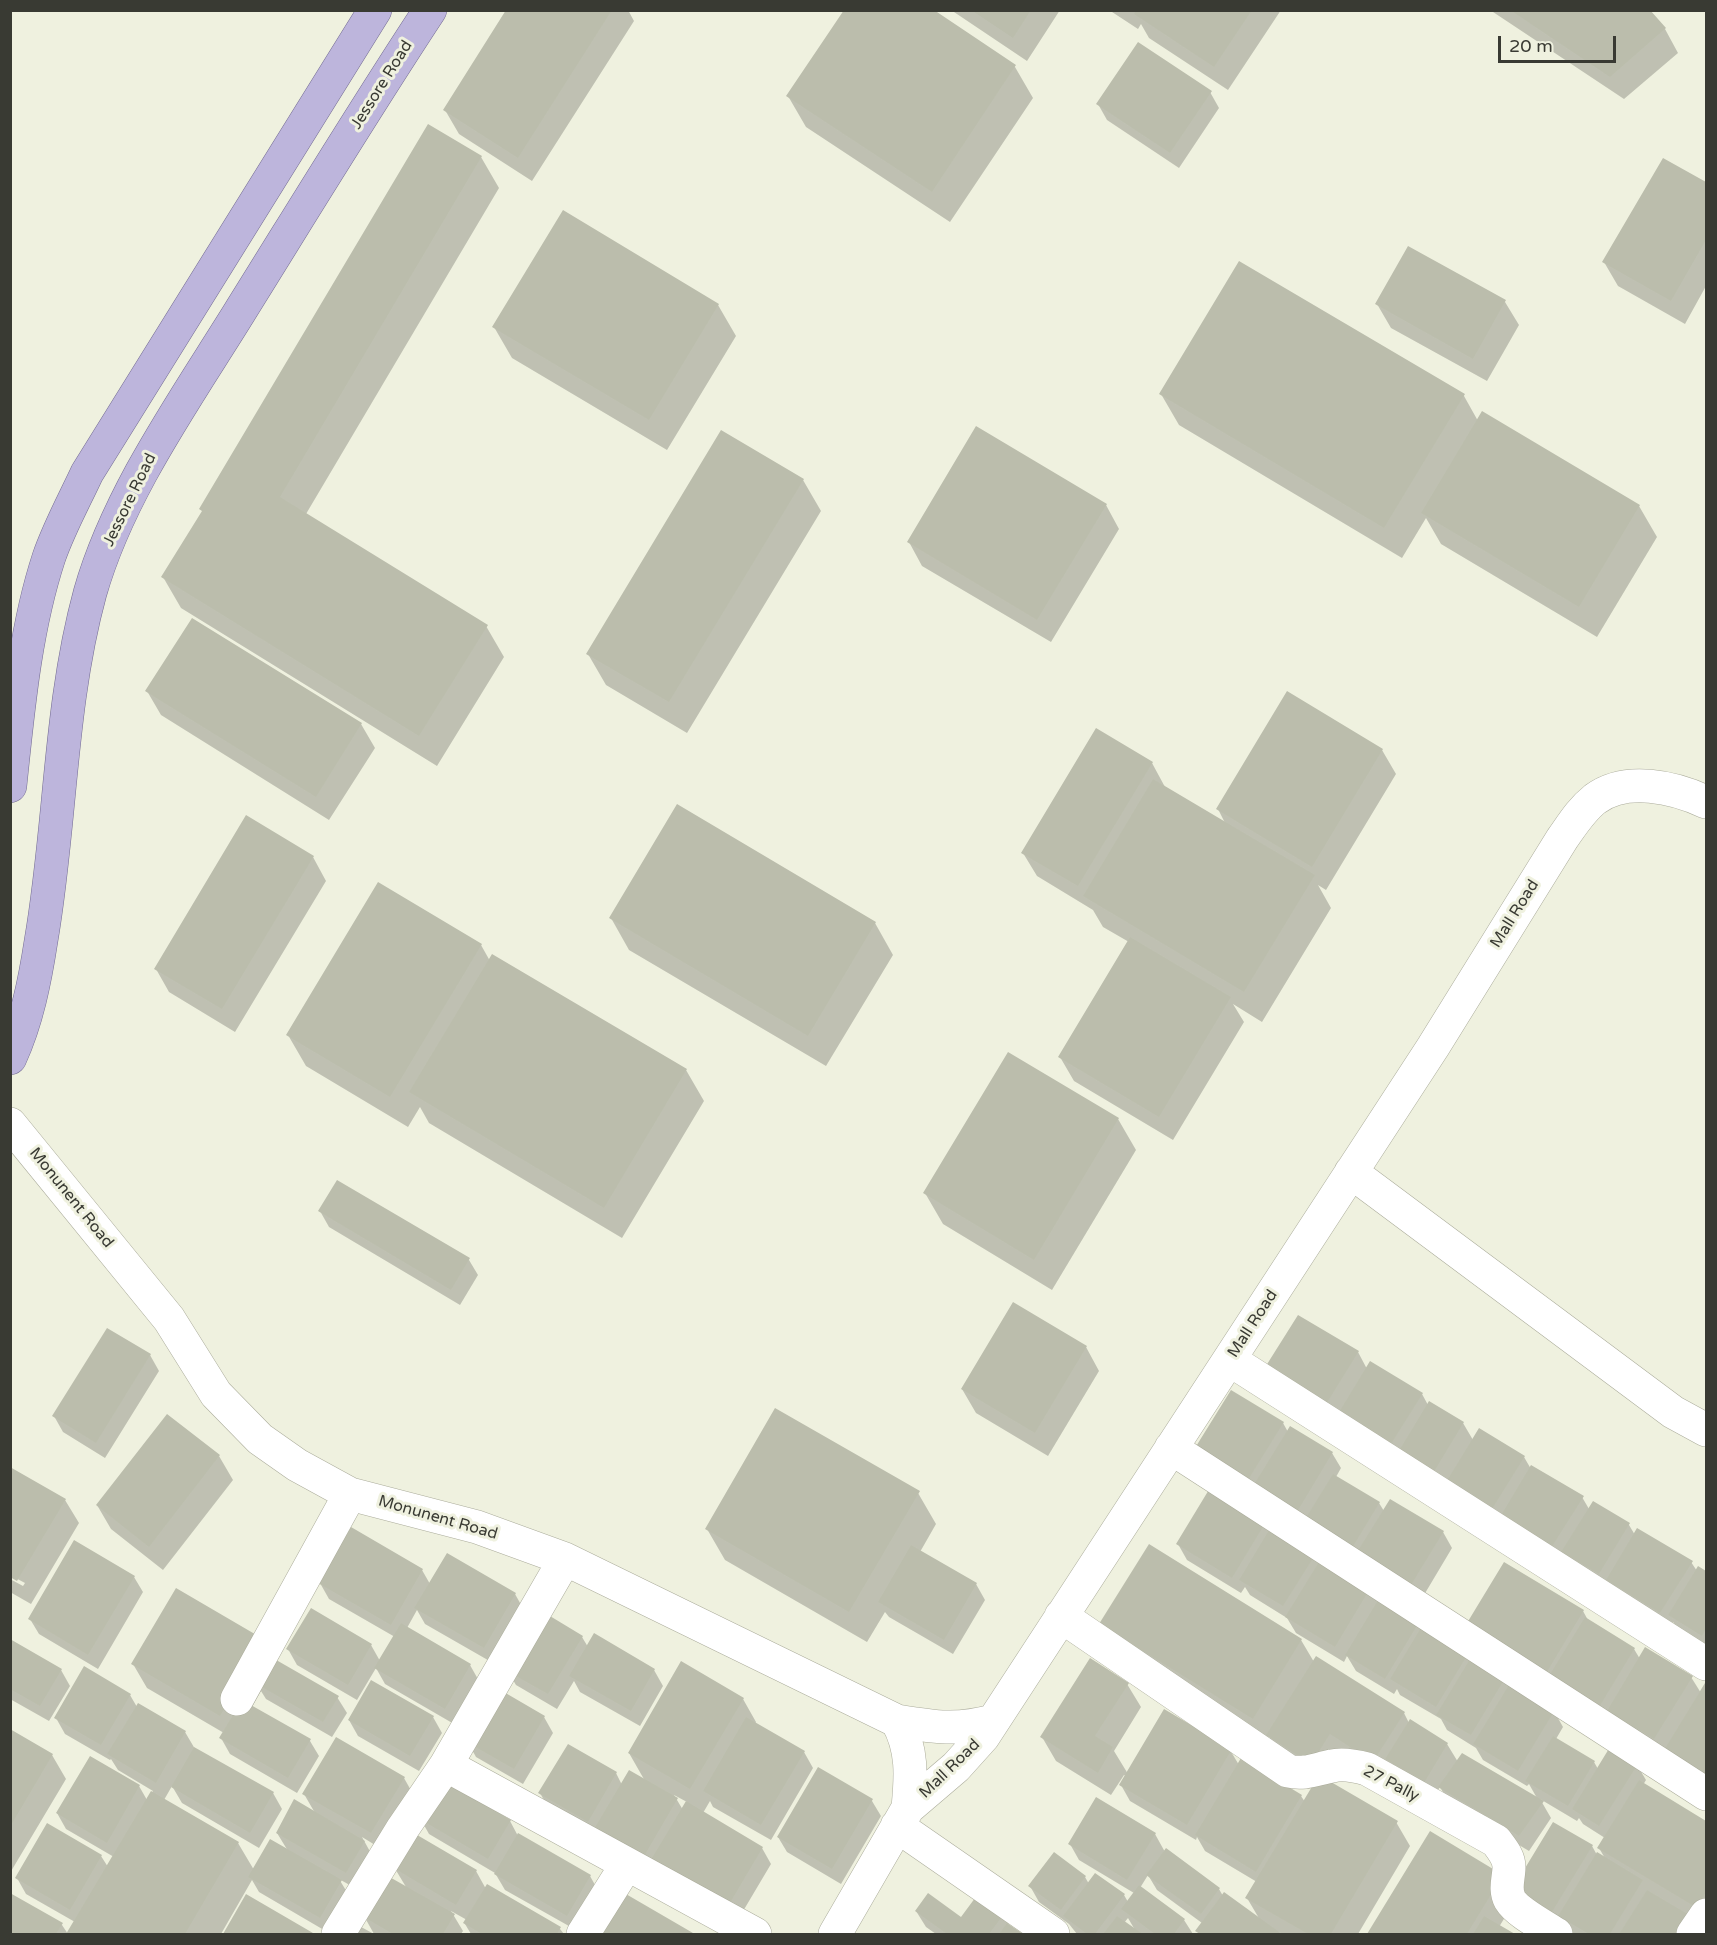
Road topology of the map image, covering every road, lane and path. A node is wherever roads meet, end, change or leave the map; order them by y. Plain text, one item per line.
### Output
1 (375, 10) edge
2 (430, 10) edge
3 (14, 705) edge
4 (10, 786) edge
5 (1707, 802) edge
6 (10, 1058) edge
7 (10, 1124) edge
8 (1352, 1172) junction
9 (1230, 1360) junction
10 (1707, 1430) edge
11 (1171, 1448) junction
12 (350, 1494) junction
13 (565, 1559) junction
14 (1061, 1616) junction
15 (1707, 1664) edge
16 (237, 1699) dead end
17 (993, 1720) junction
18 (897, 1721) junction
19 (446, 1765) junction
20 (1707, 1794) edge
21 (903, 1817) junction
22 (627, 1864) junction
23 (1707, 1915) edge
24 (338, 1935) edge
25 (583, 1935) edge
26 (755, 1935) edge
27 (835, 1935) edge
28 (1053, 1935) edge
29 (1556, 1935) edge
30 (1693, 1935) edge

1 - 3 main road
2 - 6 main road, Jessore Road
3 - 4 main road
5 - 8 street, Mall Road
7 - 12 street, Monunent Road
8 - 9 street, Mall Road
8 - 10 street
9 - 11 street, Mall Road
9 - 15 street
11 - 14 street, Mall Road
11 - 20 street
12 - 13 street, Monunent Road
12 - 16 street
13 - 18 street, Monunent Road
13 - 19 street
14 - 17 street, Mall Road
14 - 29 street, 27 Pally
17 - 18 street, Monunent Road
17 - 21 street, Mall Road
18 - 21 street
19 - 22 street
19 - 24 street
21 - 27 street, Mall Road
21 - 28 street
22 - 25 street
22 - 26 street
23 - 30 street

